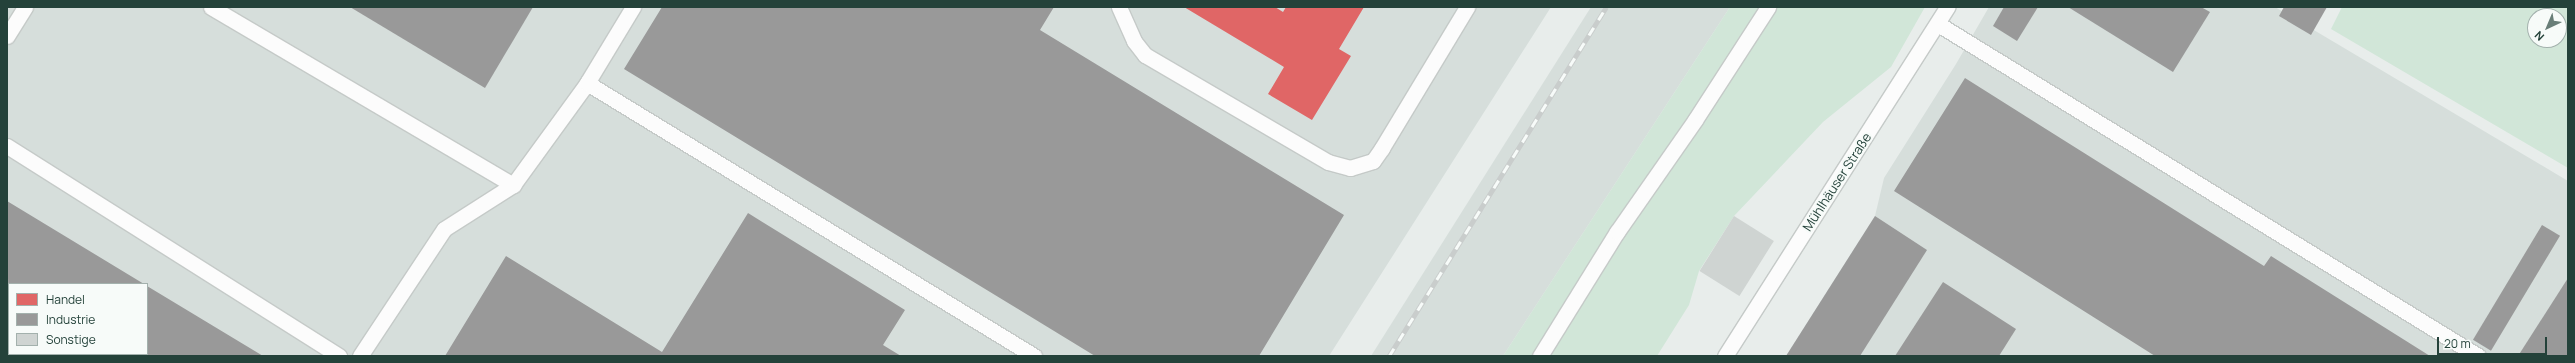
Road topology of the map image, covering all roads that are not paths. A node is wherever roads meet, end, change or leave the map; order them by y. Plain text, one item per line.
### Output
1 (25, 7) edge
2 (211, 7) edge
3 (632, 7) edge
4 (1119, 7) edge
5 (1467, 7) edge
6 (1768, 7) edge
7 (1947, 7) edge
8 (1938, 24) junction
9 (7, 36) edge
10 (587, 83) junction
11 (7, 146) edge
12 (513, 185) junction
13 (339, 356) edge
14 (360, 356) edge
15 (1034, 356) edge
16 (1540, 356) edge
17 (1726, 356) edge
18 (2478, 356) edge

1 - 9 lane
2 - 12 lane
3 - 10 lane
4 - 5 lane
6 - 16 lane
7 - 8 lane, Mühlhäuser Straße
8 - 17 lane, Mühlhäuser Straße
8 - 18 lane
10 - 12 lane
10 - 15 lane
11 - 13 lane
12 - 14 lane

